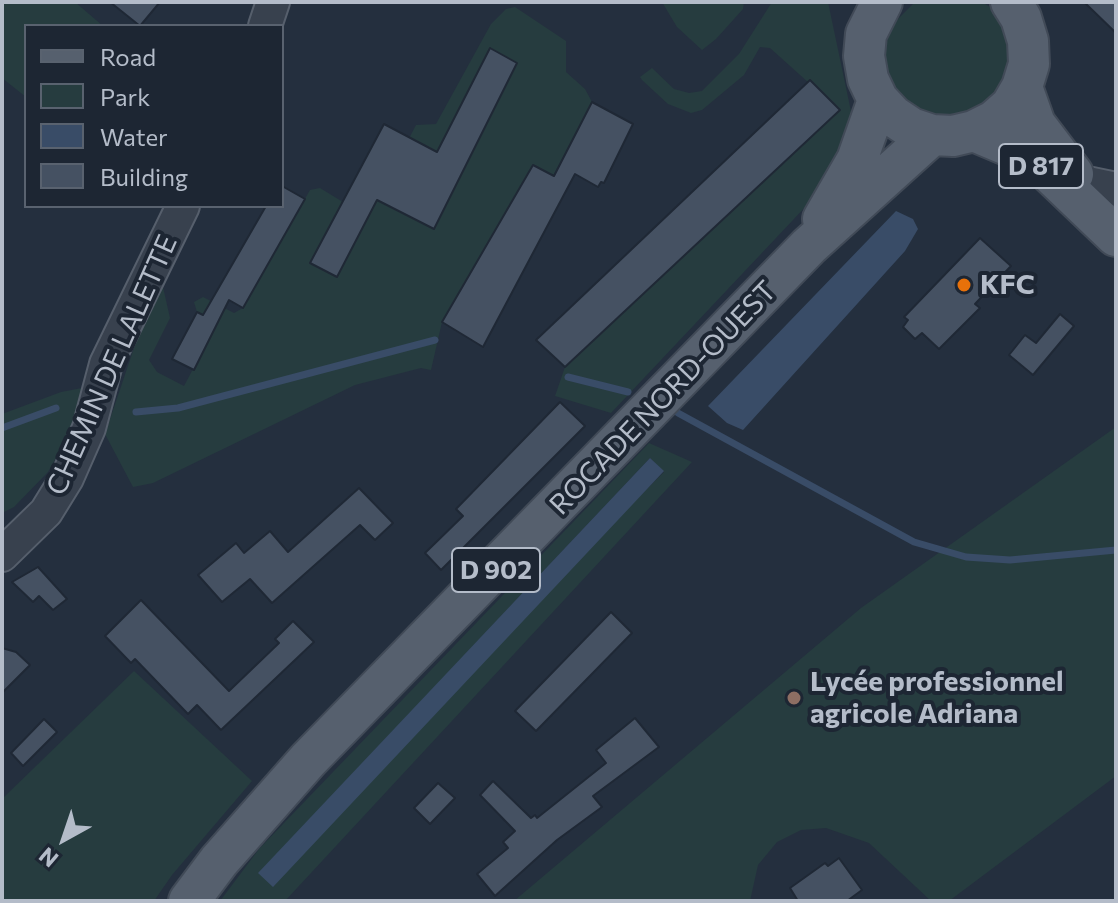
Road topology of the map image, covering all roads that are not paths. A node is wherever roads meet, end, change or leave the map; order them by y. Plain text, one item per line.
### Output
1 (273, 2) edge
2 (1018, 7) edge
3 (866, 13) edge
4 (266, 24) edge
5 (1022, 87) junction
6 (878, 100) junction
7 (974, 131) junction
8 (932, 135) junction
9 (182, 208) edge
10 (1110, 213) edge
11 (809, 246) junction
12 (2, 555) edge
13 (189, 901) edge

1 - 4 street
2 - 5 main road
3 - 6 main road
5 - 7 main road
5 - 10 main road, D 817
6 - 8 main road
6 - 11 main road, ROCADE NORD-OUEST / D 902
7 - 8 main road
7 - 10 main road, D 817
8 - 11 main road, ROCADE NORD-OUEST / D 902
9 - 12 street, CHEMIN DE LALETTE
11 - 13 main road, ROCADE NORD-OUEST / D 902

